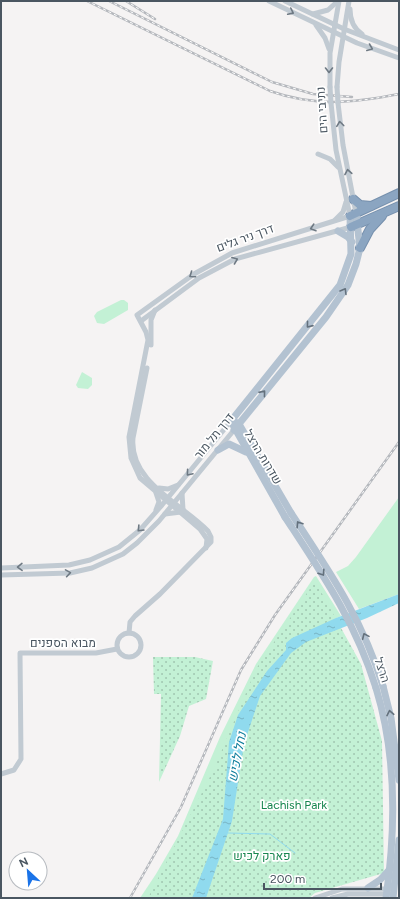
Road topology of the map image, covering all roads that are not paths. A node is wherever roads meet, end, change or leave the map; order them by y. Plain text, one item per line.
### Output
1 (269, 1) edge
2 (285, 1) edge
3 (338, 1) edge
4 (350, 1) edge
5 (313, 14) junction
6 (314, 22) junction
7 (334, 24) junction
8 (344, 29) junction
9 (333, 32) junction
10 (343, 36) junction
11 (370, 40) junction
12 (399, 50) edge
13 (330, 53) junction
14 (399, 58) edge
15 (318, 154) dead end
16 (339, 169) junction
17 (399, 193) edge
18 (349, 198) junction
19 (377, 204) junction
20 (399, 206) edge
21 (387, 212) junction
22 (353, 215) junction
23 (333, 221) junction
24 (355, 226) junction
25 (338, 231) junction
26 (352, 243) junction
27 (360, 248) junction
28 (155, 310) junction
29 (143, 319) junction
30 (151, 331) junction
31 (235, 425) junction
32 (218, 450) junction
33 (248, 453) junction
34 (180, 483) junction
35 (156, 489) junction
36 (182, 493) junction
37 (167, 499) junction
38 (173, 504) junction
39 (182, 511) junction
40 (156, 512) junction
41 (165, 514) junction
42 (288, 515) junction
43 (1, 568) edge
44 (1, 575) edge
45 (129, 633) junction
46 (117, 649) junction
47 (380, 687) junction
48 (1, 774) edge
49 (399, 780) edge
50 (399, 840) edge
51 (390, 869) junction
52 (368, 888) junction
53 (390, 894) edge
54 (315, 898) edge
55 (332, 898) edge

1 -> 6 street
2 - 5 street
3 - 5 street
3 - 7 street, נתיבי הים
4 - 8 street, נתיבי הים
4 - 11 street
5 - 7 street
6 - 9 street
6 - 13 street
7 - 8 street
7 - 9 street, נתיבי הים
8 - 10 street, נתיבי הים
8 - 11 street
9 - 10 street
9 - 13 street, נתיבי הים
10 -> 14 street
18 -> 10 street, נתיבי הים, bridge
11 - 12 street
13 -> 16 street, נתיבי הים, bridge
15 - 16 street
16 - 18 street, נתיבי הים
17 - 19 highway
18 - 19 highway
18 - 22 street, נתיבי הים
18 - 23 street
19 - 22 highway
20 - 21 highway, דרך ניר גלים
21 - 24 highway, דרך ניר גלים
21 - 27 highway
22 - 23 street, דרך ניר גלים
22 - 24 main road, דרך תל מור
23 -> 29 street, דרך ניר גלים
24 - 25 street, דרך ניר גלים
24 - 26 main road, דרך תל מור
24 - 27 main road, דרך תל מור
25 - 26 main road
28 -> 25 street, דרך ניר גלים
26 -> 31 main road, דרך תל מור
31 -> 27 main road, דרך תל מור
28 - 29 street, דרך ניר גלים
28 - 30 street
29 - 30 street
29 - 35 street
30 - 35 street
31 - 32 street, דרך תל מור
31 - 33 main road, שדרות הרצל
31 -> 34 street, דרך תל מור
31 - 42 main road, שדרות הרצל
32 - 33 main road
32 - 36 street, דרך תל מור
33 - 42 main road, שדרות הרצל
34 - 35 street
34 - 37 street, דרך תל מור
35 - 37 street
35 - 40 street
36 - 38 street, דרך תל מור
36 - 39 street
37 - 38 street
37 - 40 street, דרך תל מור
38 - 39 street
38 - 41 street, דרך תל מור
39 - 41 street
39 - 45 street
40 -> 43 street, דרך תל מור
44 -> 41 street, דרך תל מור
42 - 47 main road, הרצל, bridge
45 - 46 street
45 - 46 street
46 - 48 street, מבוא הספנים
49 -> 47 main road, הרצל
47 - 51 main road, הרצל
50 - 53 main road
51 - 52 main road
51 - 53 main road, הרצל
52 - 53 street
52 - 54 street
53 - 55 street

